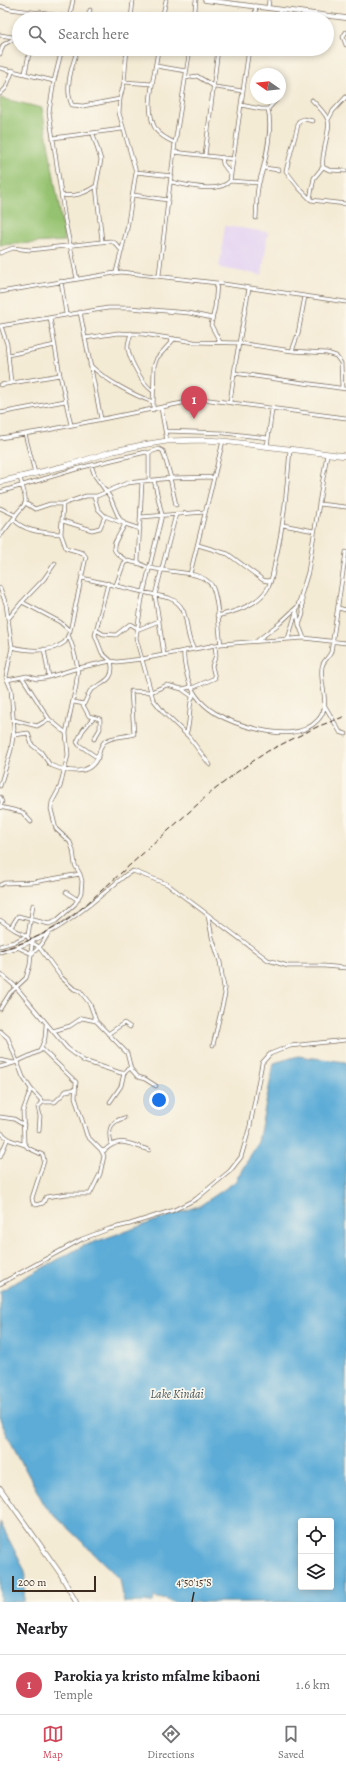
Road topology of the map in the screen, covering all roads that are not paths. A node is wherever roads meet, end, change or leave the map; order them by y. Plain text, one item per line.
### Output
1 (73, 0) edge
2 (133, 0) edge
3 (166, 0) edge
4 (196, 0) edge
5 (205, 0) edge
6 (269, 0) edge
7 (236, 2) edge
8 (0, 6) edge
9 (256, 7) junction
10 (268, 8) junction
11 (279, 10) joint
12 (40, 12) edge
13 (70, 12) edge
14 (132, 12) edge
15 (163, 12) edge
16 (195, 12) edge
17 (255, 12) edge
18 (296, 12) edge
19 (334, 17) edge
20 (346, 18) edge
21 (346, 32) edge
22 (0, 35) edge
23 (12, 37) edge
24 (12, 40) edge
25 (346, 45) edge
26 (0, 54) edge
27 (29, 56) edge
28 (60, 56) edge
29 (76, 56) edge
30 (126, 56) edge
31 (157, 56) edge
32 (189, 56) edge
33 (217, 56) edge
34 (248, 56) edge
35 (156, 66) junction
36 (0, 68) edge
37 (12, 70) junction
38 (186, 71) junction
39 (25, 73) junction
40 (185, 78) junction
41 (54, 81) junction
42 (124, 82) junction
43 (152, 84) junction
44 (212, 86) junction
45 (243, 92) junction
46 (0, 94) edge
47 (346, 97) edge
48 (120, 99) junction
49 (312, 100) dead end
50 (272, 104) edge
51 (241, 105) junction
52 (268, 108) junction
53 (333, 111) junction
54 (326, 114) junction
55 (328, 120) junction
56 (313, 121) dead end
57 (122, 128) junction
58 (93, 134) junction
59 (53, 138) junction
60 (175, 143) junction
61 (174, 152) junction
62 (205, 155) junction
63 (222, 157) junction
64 (233, 159) junction
65 (323, 167) junction
66 (264, 168) junction
67 (279, 170) dead end
68 (346, 171) edge
69 (136, 172) junction
70 (231, 175) junction
71 (172, 176) junction
72 (230, 181) junction
73 (171, 182) junction
74 (259, 183) junction
75 (96, 186) junction
76 (62, 195) junction
77 (133, 195) junction
78 (310, 199) junction
79 (168, 200) junction
80 (346, 204) edge
81 (256, 218) dead end
82 (102, 241) junction
83 (71, 246) junction
84 (122, 251) junction
85 (0, 253) edge
86 (116, 272) junction
87 (159, 275) junction
88 (77, 279) junction
89 (61, 281) junction
90 (217, 283) junction
91 (249, 288) junction
92 (0, 292) edge
93 (305, 296) junction
94 (346, 302) edge
95 (80, 312) junction
96 (66, 314) junction
97 (50, 318) junction
98 (212, 318) junction
99 (1, 326) edge
100 (130, 333) junction
101 (85, 338) junction
102 (174, 339) junction
103 (220, 342) junction
104 (239, 342) junction
105 (55, 345) junction
106 (292, 351) junction
107 (8, 355) junction
108 (90, 365) junction
109 (234, 373) junction
110 (60, 375) junction
111 (11, 383) junction
112 (0, 385) edge
113 (344, 388) edge
114 (153, 391) junction
115 (65, 401) junction
116 (153, 402) junction
117 (230, 402) junction
118 (161, 408) junction
119 (272, 408) junction
120 (153, 410) junction
121 (0, 413) edge
122 (346, 418) edge
123 (101, 419) junction
124 (70, 425) junction
125 (166, 431) junction
126 (25, 434) junction
127 (0, 438) edge
128 (268, 438) junction
129 (168, 441) junction
130 (223, 441) junction
131 (267, 447) junction
132 (290, 449) junction
133 (148, 453) junction
134 (327, 454) junction
135 (346, 456) edge
136 (91, 465) junction
137 (35, 473) junction
138 (20, 477) junction
139 (214, 477) junction
140 (171, 478) junction
141 (149, 480) junction
142 (154, 480) junction
143 (142, 481) junction
144 (0, 482) edge
145 (22, 486) junction
146 (106, 491) junction
147 (0, 492) edge
148 (94, 496) junction
149 (25, 503) junction
150 (63, 504) junction
151 (319, 504) junction
152 (176, 505) dead end
153 (346, 507) edge
154 (0, 508) edge
155 (205, 512) junction
156 (176, 514) junction
157 (162, 515) junction
158 (105, 516) junction
159 (15, 517) junction
160 (141, 517) junction
161 (63, 521) junction
162 (125, 524) junction
163 (283, 525) junction
164 (140, 529) junction
165 (314, 531) junction
166 (61, 534) junction
167 (0, 536) edge
168 (198, 544) junction
169 (346, 552) edge
170 (128, 561) junction
171 (55, 563) dead end
172 (140, 564) junction
173 (150, 567) junction
174 (161, 569) junction
175 (345, 571) edge
176 (190, 574) junction
177 (82, 578) junction
178 (271, 580) junction
179 (108, 584) junction
180 (116, 585) junction
181 (0, 588) edge
182 (144, 593) junction
183 (155, 595) junction
184 (302, 595) junction
185 (22, 602) junction
186 (298, 606) junction
187 (338, 608) junction
188 (346, 610) edge
189 (297, 611) junction
190 (217, 616) junction
191 (8, 619) junction
192 (159, 621) junction
193 (300, 625) junction
194 (137, 629) junction
195 (96, 630) junction
196 (70, 631) junction
197 (68, 637) junction
198 (304, 638) junction
199 (288, 639) junction
200 (257, 640) junction
201 (333, 640) junction
202 (190, 643) junction
203 (346, 643) edge
204 (221, 644) junction
205 (215, 645) junction
206 (12, 647) junction
207 (44, 649) junction
208 (194, 649) junction
209 (186, 650) junction
210 (175, 653) junction
211 (164, 655) junction
212 (183, 658) junction
213 (142, 659) junction
214 (111, 661) junction
215 (78, 668) junction
216 (22, 677) junction
217 (49, 677) junction
218 (7, 680) junction
219 (192, 687) junction
220 (182, 689) junction
221 (152, 692) junction
222 (193, 694) junction
223 (74, 702) junction
224 (83, 705) junction
225 (325, 706) junction
226 (93, 718) junction
227 (49, 719) junction
228 (14, 720) junction
229 (66, 733) junction
230 (186, 734) junction
231 (346, 734) edge
232 (14, 735) junction
233 (94, 739) dead end
234 (98, 758) junction
235 (210, 765) dead end
236 (64, 770) junction
237 (0, 786) edge
238 (0, 797) edge
239 (0, 807) edge
240 (32, 822) dead end
241 (80, 874) junction
242 (0, 885) edge
243 (66, 892) dead end
244 (78, 900) junction
245 (33, 905) dead end
246 (208, 916) junction
247 (31, 919) junction
248 (0, 920) edge
249 (11, 927) junction
250 (48, 934) junction
251 (27, 936) junction
252 (32, 943) junction
253 (0, 946) edge
254 (39, 947) junction
255 (18, 948) junction
256 (0, 952) edge
257 (32, 954) junction
258 (346, 968) edge
259 (0, 973) edge
260 (16, 987) junction
261 (0, 1009) edge
262 (96, 1021) junction
263 (46, 1026) junction
264 (130, 1027) dead end
265 (0, 1031) edge
266 (53, 1031) junction
267 (108, 1034) junction
268 (346, 1040) edge
269 (213, 1045) dead end
270 (42, 1049) junction
271 (0, 1060) edge
272 (15, 1063) junction
273 (0, 1067) edge
274 (130, 1068) junction
275 (124, 1073) junction
276 (156, 1086) dead end
277 (31, 1089) junction
278 (76, 1089) junction
279 (43, 1102) junction
280 (110, 1102) dead end
281 (0, 1117) edge
282 (124, 1118) dead end
283 (24, 1125) junction
284 (40, 1131) dead end
285 (0, 1132) edge
286 (8, 1138) junction
287 (111, 1144) junction
288 (25, 1145) junction
289 (101, 1150) junction
290 (149, 1150) dead end
291 (0, 1157) edge
292 (0, 1284) edge
293 (0, 1488) edge
294 (77, 1601) edge

1 - 13 street
2 - 14 street
3 - 15 street
4 - 16 street
5 - 7 street
6 - 10 street
7 - 9 street
8 - 12 street
9 - 10 street
9 - 17 street
10 - 11 street
11 - 18 street
19 - 20 street
21 - 25 street
22 - 23 street
24 - 26 street
27 - 39 street
28 - 41 street
29 - 48 street
30 - 42 street
31 - 35 street
32 - 38 street
33 - 44 street
34 - 45 street
35 - 38 street
35 - 43 street
36 - 37 street
37 - 39 street
37 - 46 street
38 - 40 street
39 - 41 street
40 - 44 street
40 - 60 street
41 - 59 street
42 - 43 street
42 - 48 street
43 - 60 street
44 - 45 street
44 - 62 street
45 - 51 street
47 - 53 street
48 - 57 street
49 - 54 street
50 - 52 street
51 - 52 street
51 - 64 street
52 - 66 street
53 - 54 street
53 - 55 street
54 - 55 street
55 - 65 street
56 - 78 street
57 - 58 street
57 - 69 street
58 - 59 street
58 - 75 street
59 - 76 street
60 - 61 street
61 - 62 street
61 - 71 street
62 - 63 street
63 - 64 street
63 - 70 street
64 - 70 street
65 - 68 street
65 - 78 street
66 - 67 street
66 - 74 street
69 - 71 street
69 - 77 street
70 - 72 street
71 - 73 street
72 - 73 street
72 - 74 street
73 - 79 street
74 - 81 street
75 - 76 street
75 - 82 street
76 - 83 street
77 - 79 street
77 - 84 street
78 - 80 street
79 - 87 street
82 - 83 street
82 - 84 street
83 - 85 street
83 - 88 street
84 - 86 street
86 - 87 street
86 - 88 street
87 - 90 street
88 - 89 street
89 - 92 street
89 - 96 street
90 - 91 street
90 - 98 street
91 - 93 street
91 - 104 street
93 - 94 street
93 - 106 street
95 - 96 street
95 - 98 street
95 - 101 street
96 - 97 street
97 - 99 street
97 - 105 street
98 - 103 street
99 - 107 street
100 - 101 street
100 - 102 street
100 - 114 street
101 - 108 street
102 - 103 street
102 - 114 street
103 - 104 street
104 - 106 street
104 - 109 street
105 - 107 street
105 - 110 street
106 - 113 street
107 - 111 street
108 - 116 street
108 - 123 street
109 - 113 street
109 - 117 street
110 - 111 street
110 - 115 street
111 - 112 street
114 - 116 street
115 - 121 street
115 - 124 street
116 - 120 street
117 - 118 street
117 - 119 street
118 - 120 street
118 - 125 street
119 - 122 street
119 - 128 street
120 - 123 street
123 - 124 street
124 - 126 street
125 - 128 street
125 - 129 street
126 - 127 street
126 - 137 street
128 - 131 street
129 - 130 highway
129 - 137 highway
130 - 131 highway
130 - 139 street
131 - 132 highway
132 - 134 highway
132 - 163 street
133 - 136 street
133 - 140 street
133 - 141 street
134 - 135 highway
134 - 151 street
136 - 145 street
136 - 146 street
137 - 138 highway
138 - 144 highway
138 - 145 street
139 - 140 street
139 - 155 street
140 - 142 street
140 - 152 street
141 - 142 street
141 - 143 street
142 - 157 street
143 - 146 street
143 - 160 street
145 - 147 street
145 - 149 street
146 - 148 street
146 - 162 street
148 - 150 street
148 - 158 street
149 - 150 street
149 - 159 street
150 - 161 street
151 - 153 street
151 - 165 street
154 - 159 street
155 - 156 street
155 - 168 street
156 - 157 street
156 - 174 street
157 - 160 street
157 - 173 street
158 - 161 street
158 - 162 street
159 - 166 street
159 - 167 street
160 - 164 street
161 - 166 street
162 - 164 street
162 - 170 street
163 - 165 street
163 - 178 street
164 - 172 street
165 - 184 street
166 - 177 street
168 - 176 street
168 - 178 street
169 - 175 street
170 - 172 street
170 - 180 street
171 - 185 street
172 - 173 street
173 - 174 street
173 - 182 street
174 - 176 street
174 - 183 street
175 - 187 street
176 - 190 street
177 - 179 street
177 - 196 street
178 - 190 street
179 - 180 street
179 - 195 street
180 - 182 street
181 - 191 street
182 - 183 street
182 - 194 street
183 - 192 street
183 - 202 street
184 - 186 street
184 - 193 street
185 - 191 street
185 - 196 street
186 - 189 street
186 - 200 street
187 - 188 street
187 - 201 street
189 - 193 street
189 - 199 street
190 - 204 street
191 - 206 street
192 - 194 street
192 - 211 street
193 - 198 street
194 - 195 street
194 - 213 street
195 - 214 street
196 - 197 street
197 - 207 street
197 - 215 street
198 - 199 street
198 - 201 street
199 - 200 street
200 - 204 street
201 - 203 street
201 - 225 street
202 - 208 street
202 - 209 street
204 - 205 street
205 - 208 street
205 - 219 street
206 - 207 street
206 - 218 street
207 - 217 street
208 - 209 street
209 - 210 street
209 - 212 street
210 - 211 street
210 - 212 street
211 - 213 street
212 - 219 street
213 - 214 street
213 - 221 street
214 - 215 street
214 - 224 street
215 - 217 street
215 - 223 street
216 - 217 street
216 - 218 street
216 - 227 street
218 - 228 street
219 - 220 street
219 - 222 street
220 - 221 street
220 - 222 street
221 - 230 street
221 - 234 street
222 - 225 street
222 - 230 street
223 - 224 street
223 - 229 street
224 - 226 street
225 - 231 street
226 - 233 street
226 - 234 street
227 - 228 street
227 - 229 street
228 - 232 street
229 - 236 street
230 - 235 street
232 - 236 street
232 - 237 street
234 - 236 street
236 - 241 street
238 - 239 street
239 - 240 street
241 - 242 street
241 - 244 street
243 - 244 street
244 - 247 street
245 - 247 street
246 - 250 street
246 - 258 street
246 - 269 street
247 - 249 street
247 - 251 street
248 - 249 street
249 - 251 street
250 - 252 street
250 - 254 street
251 - 252 street
251 - 253 street
252 - 254 street
252 - 255 street
252 - 257 street
254 - 257 street
254 - 262 street
255 - 256 street
255 - 257 street
257 - 260 street
259 - 260 street
260 - 261 street
260 - 263 street
262 - 266 street
262 - 267 street
263 - 266 street
263 - 270 street
264 - 267 street
265 - 272 street
266 - 275 street
267 - 274 street
268 - 292 street
270 - 272 street
270 - 278 street
271 - 272 street
272 - 273 street
272 - 277 street
274 - 275 street
274 - 276 street
275 - 280 street
277 - 279 street
277 - 283 street
278 - 279 street
278 - 289 street
279 - 284 street
281 - 283 street
282 - 287 street
283 - 288 street
285 - 286 street
286 - 288 street
286 - 291 street
287 - 289 street
287 - 290 street
288 - 289 street
293 - 294 street

